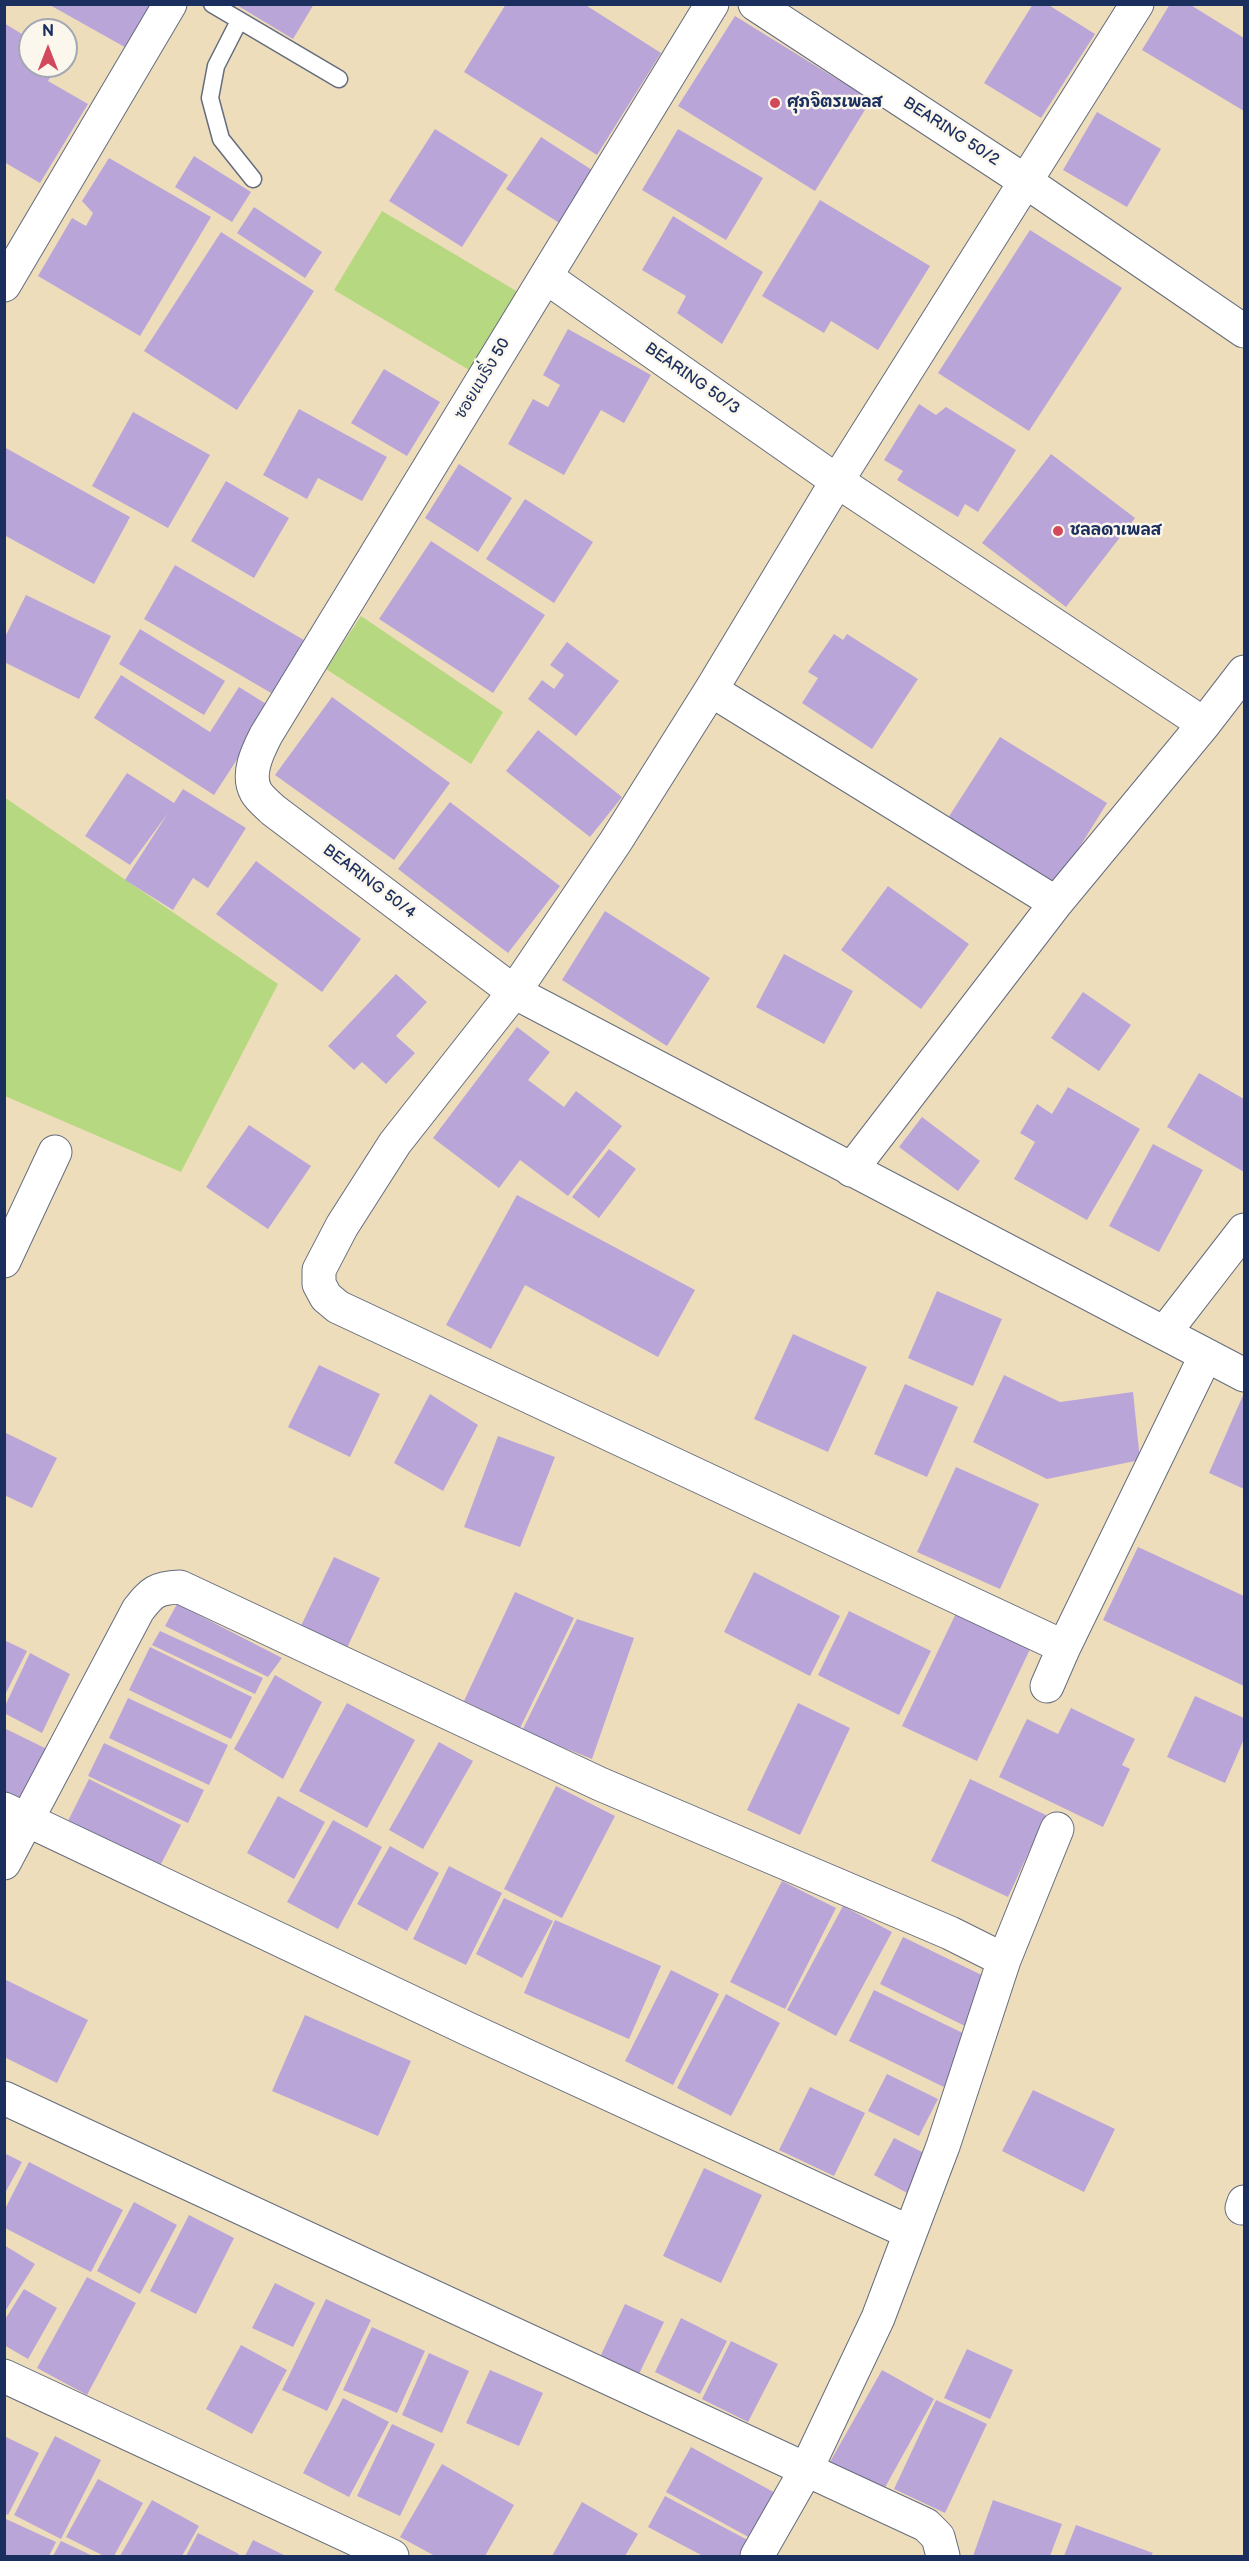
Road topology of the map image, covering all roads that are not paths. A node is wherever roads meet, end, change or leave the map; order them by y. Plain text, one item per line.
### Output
1 (170, 4) edge
2 (212, 4) edge
3 (712, 4) edge
4 (755, 4) edge
5 (1137, 4) edge
6 (239, 21) junction
7 (339, 79) dead end
8 (253, 179) dead end
9 (1025, 181) junction
10 (546, 277) junction
11 (4, 285) edge
12 (1245, 332) edge
13 (837, 481) junction
14 (1245, 672) edge
15 (711, 690) junction
16 (1204, 724) junction
17 (256, 755) joint
18 (1056, 903) junction
19 (514, 992) junction
20 (55, 1152) dead end
21 (851, 1170) junction
22 (1245, 1230) edge
23 (5, 1258) edge
24 (1165, 1332) junction
25 (1206, 1355) junction
26 (1245, 1375) edge
27 (1064, 1647) junction
28 (1047, 1686) dead end
29 (16, 1815) edge
30 (1057, 1829) dead end
31 (4, 1863) edge
32 (1004, 1960) junction
33 (4, 2098) edge
34 (909, 2232) junction
35 (4, 2376) edge
36 (806, 2470) junction
37 (392, 2556) edge
38 (757, 2556) edge
39 (943, 2556) edge

1 - 11 street
2 - 6 lane
3 - 10 street, ซอยแบริ่ง 50
4 - 9 street, BEARING 50/2
5 - 9 street
6 - 7 lane
6 - 8 lane
9 - 12 street, BEARING 50/2
9 - 13 street
10 - 13 street, BEARING 50/3
10 - 17 street, ซอยแบริ่ง 50
13 - 15 street
13 - 16 street, BEARING 50/3
14 - 16 street
15 - 18 street
15 - 19 street
16 - 18 street
17 - 19 street, BEARING 50/4
18 - 21 street
19 - 21 street, BEARING 50/4
19 - 27 street
20 - 23 street
21 - 24 street, BEARING 50/4
22 - 24 street
24 - 25 street, BEARING 50/4
25 - 26 street, BEARING 50/4
25 - 27 street
27 - 28 street
29 - 31 street
29 - 32 street
29 - 34 street
30 - 32 street
32 - 34 street
33 - 36 street
34 - 36 street
35 - 37 street
36 - 38 street
36 - 39 street

